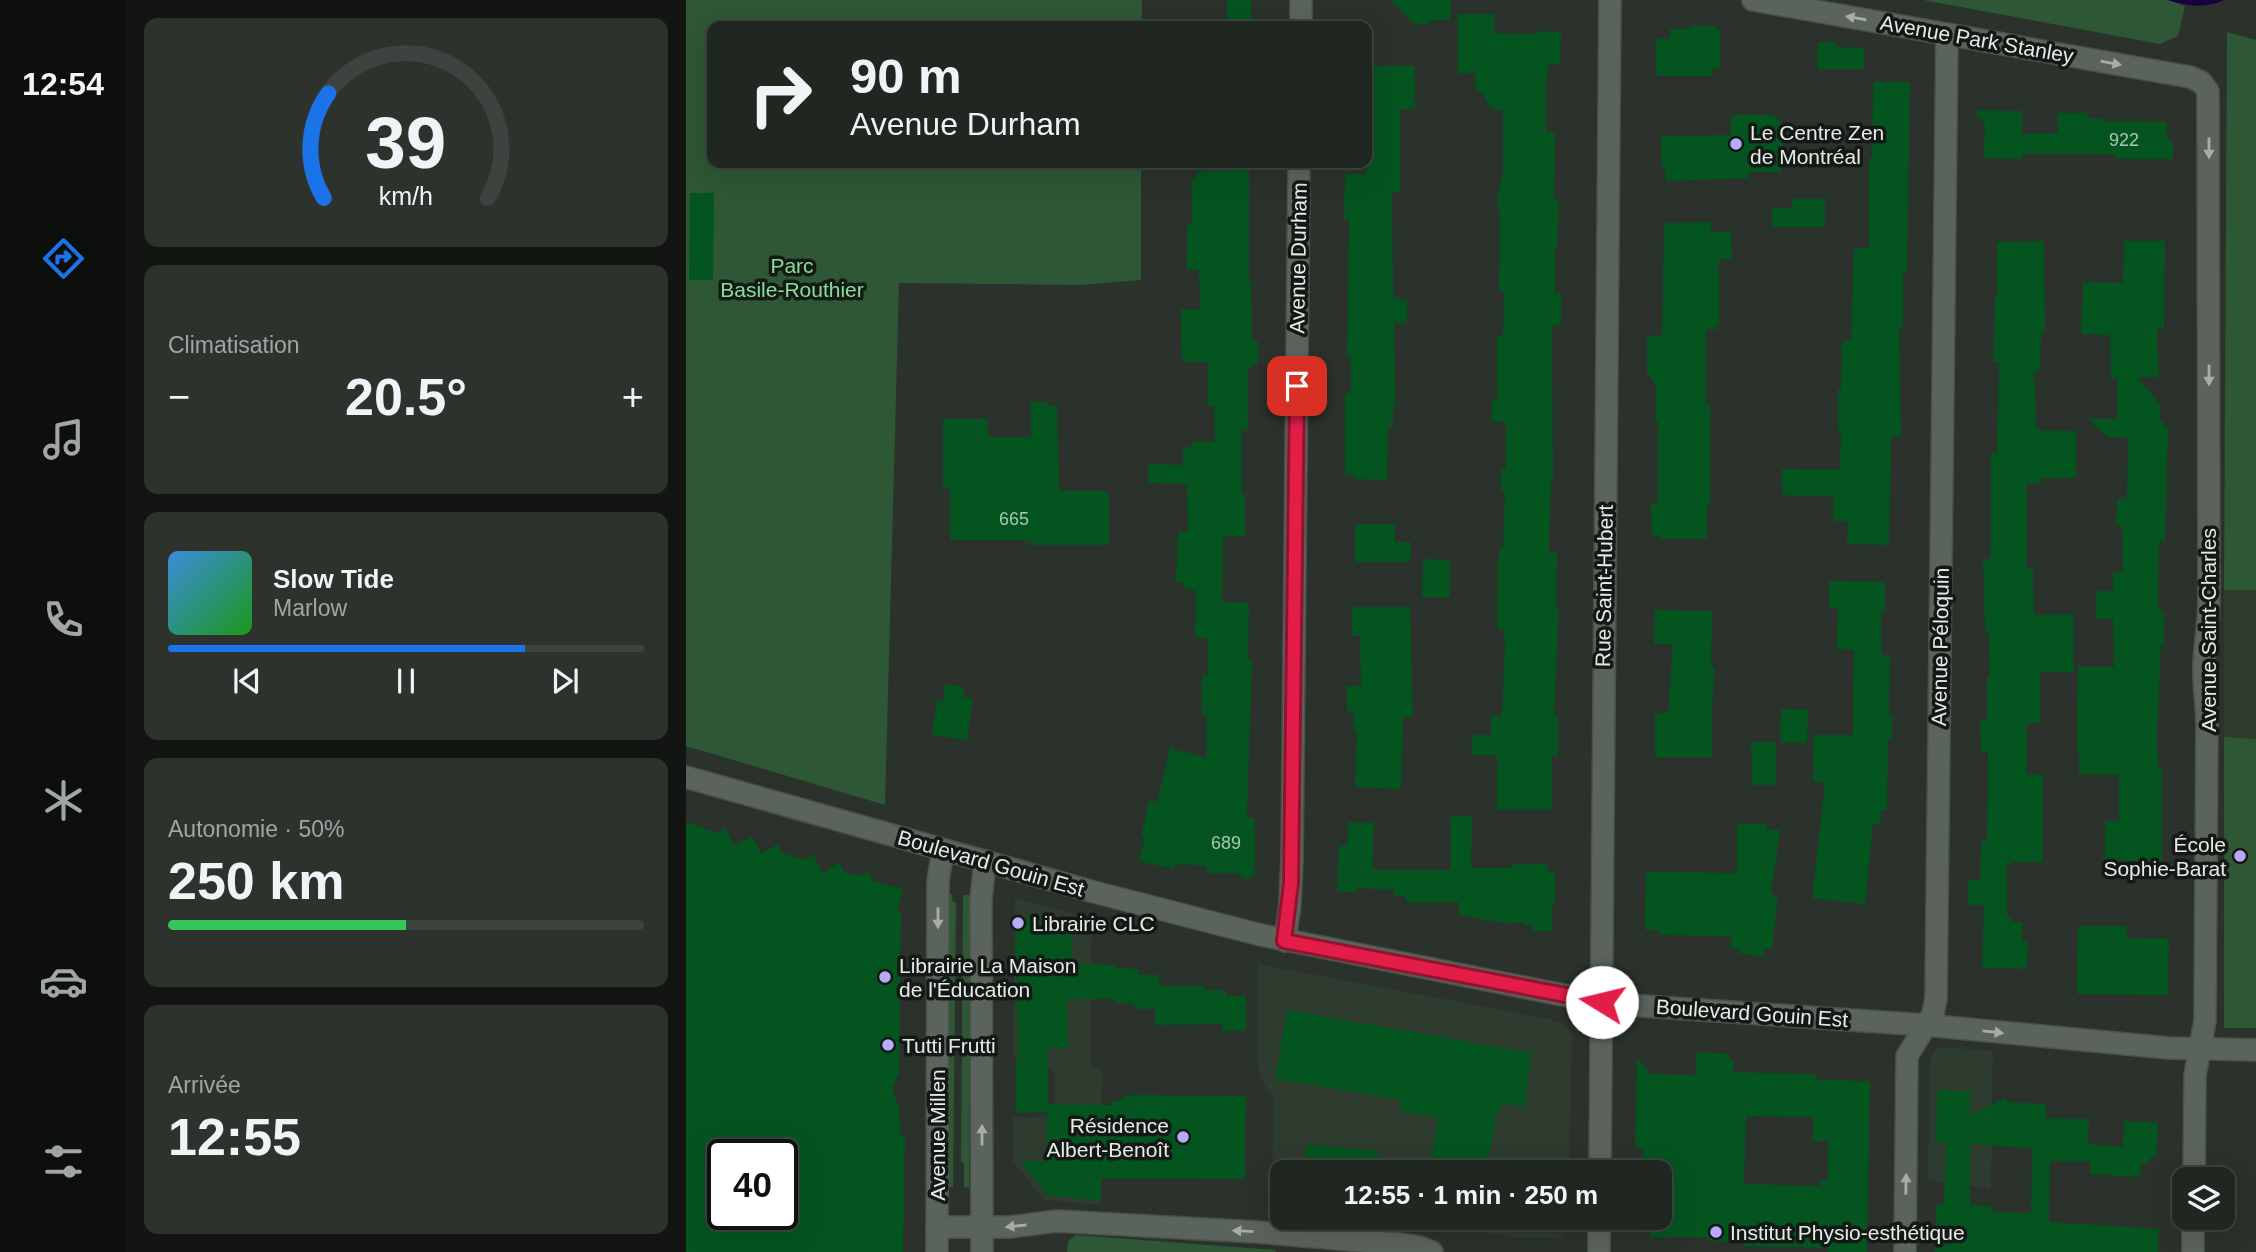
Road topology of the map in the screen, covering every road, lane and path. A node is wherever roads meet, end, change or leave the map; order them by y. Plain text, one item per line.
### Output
1 (1301, 0) edge
2 (1611, 0) edge
3 (1753, 0) edge
4 (1301, 21) edge
5 (1948, 34) junction
6 (2202, 82) joint
7 (1299, 168) edge
8 (686, 777) edge
9 (943, 850) junction
10 (985, 861) junction
11 (1284, 941) junction
12 (1602, 1002) junction
13 (1925, 1025) junction
14 (2200, 1048) junction
15 (2256, 1050) edge
16 (1600, 1160) edge
17 (2194, 1167) edge
18 (937, 1227) junction
19 (982, 1227) junction
20 (1599, 1230) edge
21 (2193, 1230) edge
22 (937, 1252) edge
23 (982, 1252) edge
24 (1432, 1252) edge
25 (1599, 1252) edge
26 (1905, 1252) edge
27 (2193, 1252) edge

1 - 4 street
2 - 12 street, Rue Saint-Hubert
5 -> 3 street, Avenue Park Stanley
5 -> 6 street, Avenue Park Stanley
5 - 13 street, Avenue Péloquin
6 -> 14 street, Avenue Saint-Charles
7 - 11 street, Avenue Durham
8 - 9 street, Boulevard Gouin Est
9 - 10 street, Boulevard Gouin Est
9 -> 18 street, Avenue Millen
10 - 11 street, Boulevard Gouin Est
19 -> 10 street
11 - 12 street, Boulevard Gouin Est
12 - 13 street, Boulevard Gouin Est
12 - 16 street, Rue Saint-Hubert
13 -> 14 street, Boulevard Gouin Est
26 -> 13 street, Avenue Péloquin
14 - 15 street, Boulevard Gouin Est
14 - 17 street, Avenue Saint-Charles
18 - 19 street
18 - 22 street, Avenue Millen
19 - 23 street
24 -> 19 street
20 - 25 street
21 - 27 street

